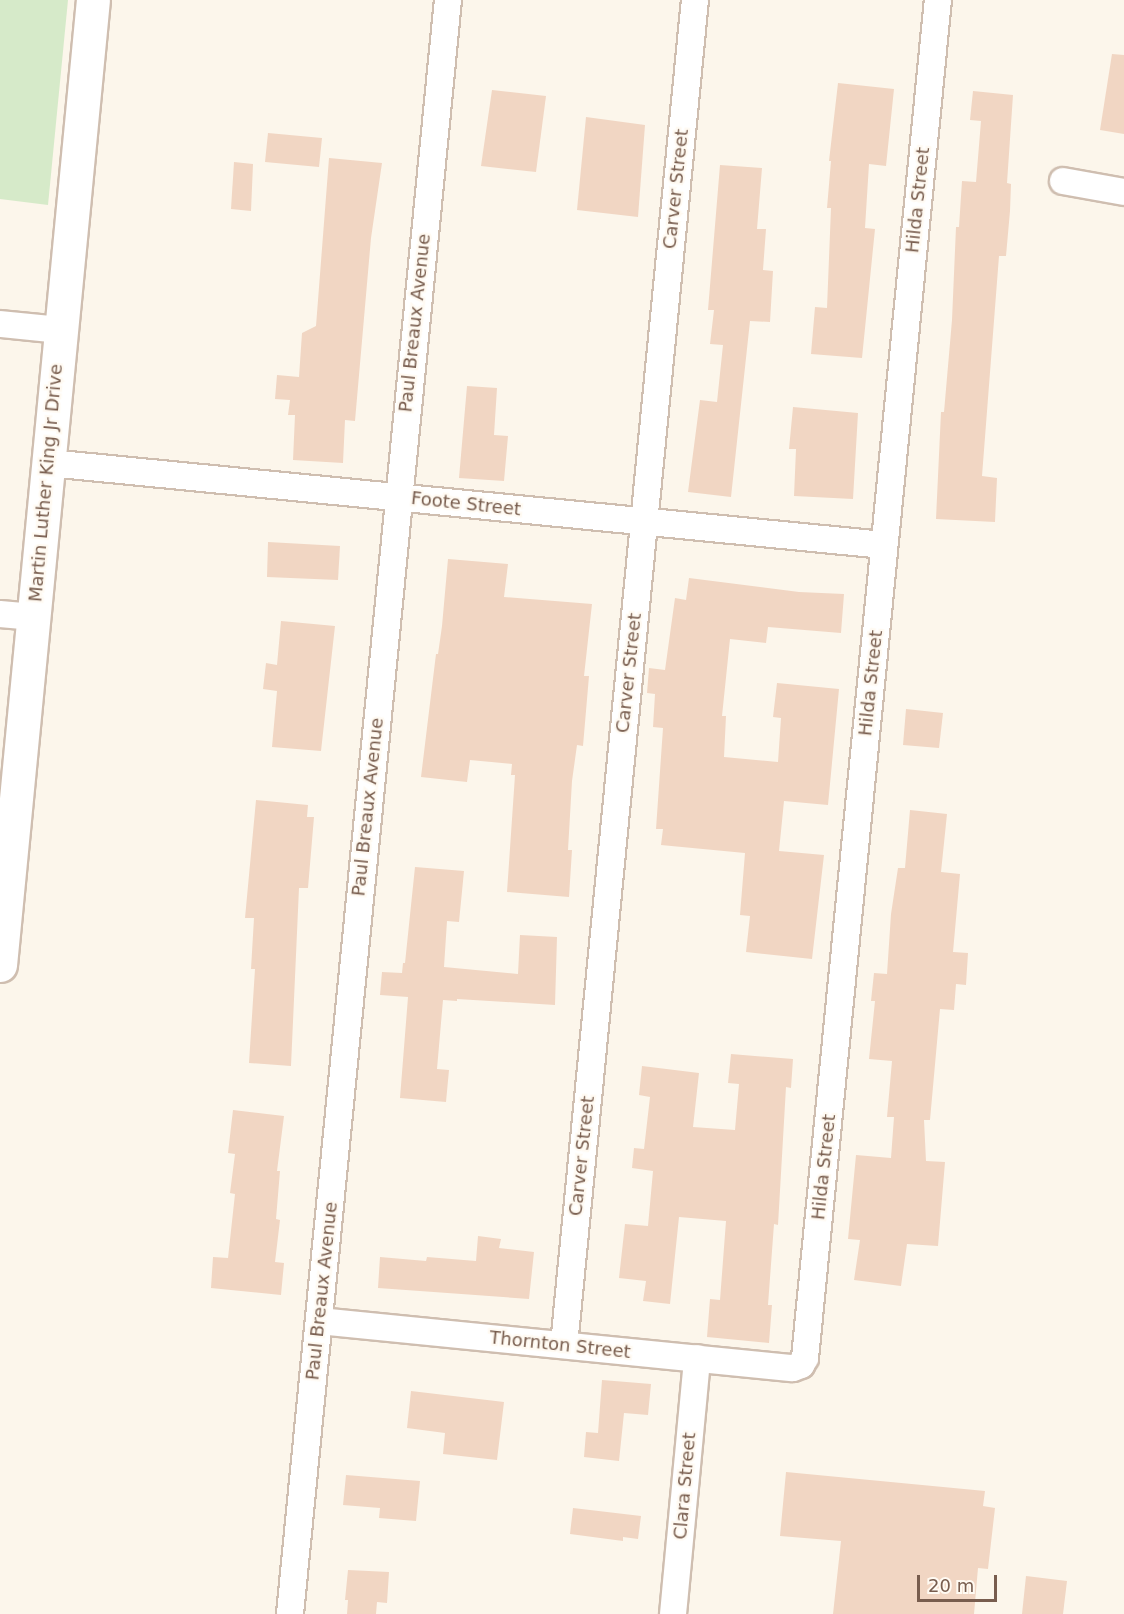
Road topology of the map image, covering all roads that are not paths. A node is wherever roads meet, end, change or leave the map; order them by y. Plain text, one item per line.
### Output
1 (93, 0) edge
2 (448, 0) edge
3 (695, 0) edge
4 (938, 0) edge
5 (1063, 181) dead end
6 (1124, 192) edge
7 (0, 324) edge
8 (60, 330) junction
9 (49, 463) junction
10 (398, 497) junction
11 (644, 521) junction
12 (884, 545) junction
13 (0, 614) edge
14 (34, 617) junction
15 (5, 870) edge
16 (0, 965) edge
17 (319, 1321) junction
18 (564, 1345) junction
19 (697, 1358) junction
20 (801, 1365) joint
21 (290, 1614) edge
22 (673, 1614) edge

1 - 8 street, Martin Luther King Jr Drive
2 - 10 street, Paul Breaux Avenue
3 - 11 street, Carver Street
4 - 12 street, Hilda Street
5 - 6 street
7 - 8 street
8 - 9 street, Martin Luther King Jr Drive
9 - 10 street, Foote Street
9 - 14 street, Martin Luther King Jr Drive
10 - 11 street, Foote Street
10 - 17 street, Paul Breaux Avenue
11 - 12 street, Foote Street
11 - 18 street, Carver Street
12 - 20 street, Hilda Street
13 - 14 street
14 - 15 street, Martin Luther King Jr Drive
15 - 16 street, Martin Luther King Jr Drive
17 - 18 street, Thornton Street
17 - 21 street, Paul Breaux Avenue
18 - 19 street, Thornton Street
19 - 20 street, Thornton Street
19 - 22 street, Clara Street

